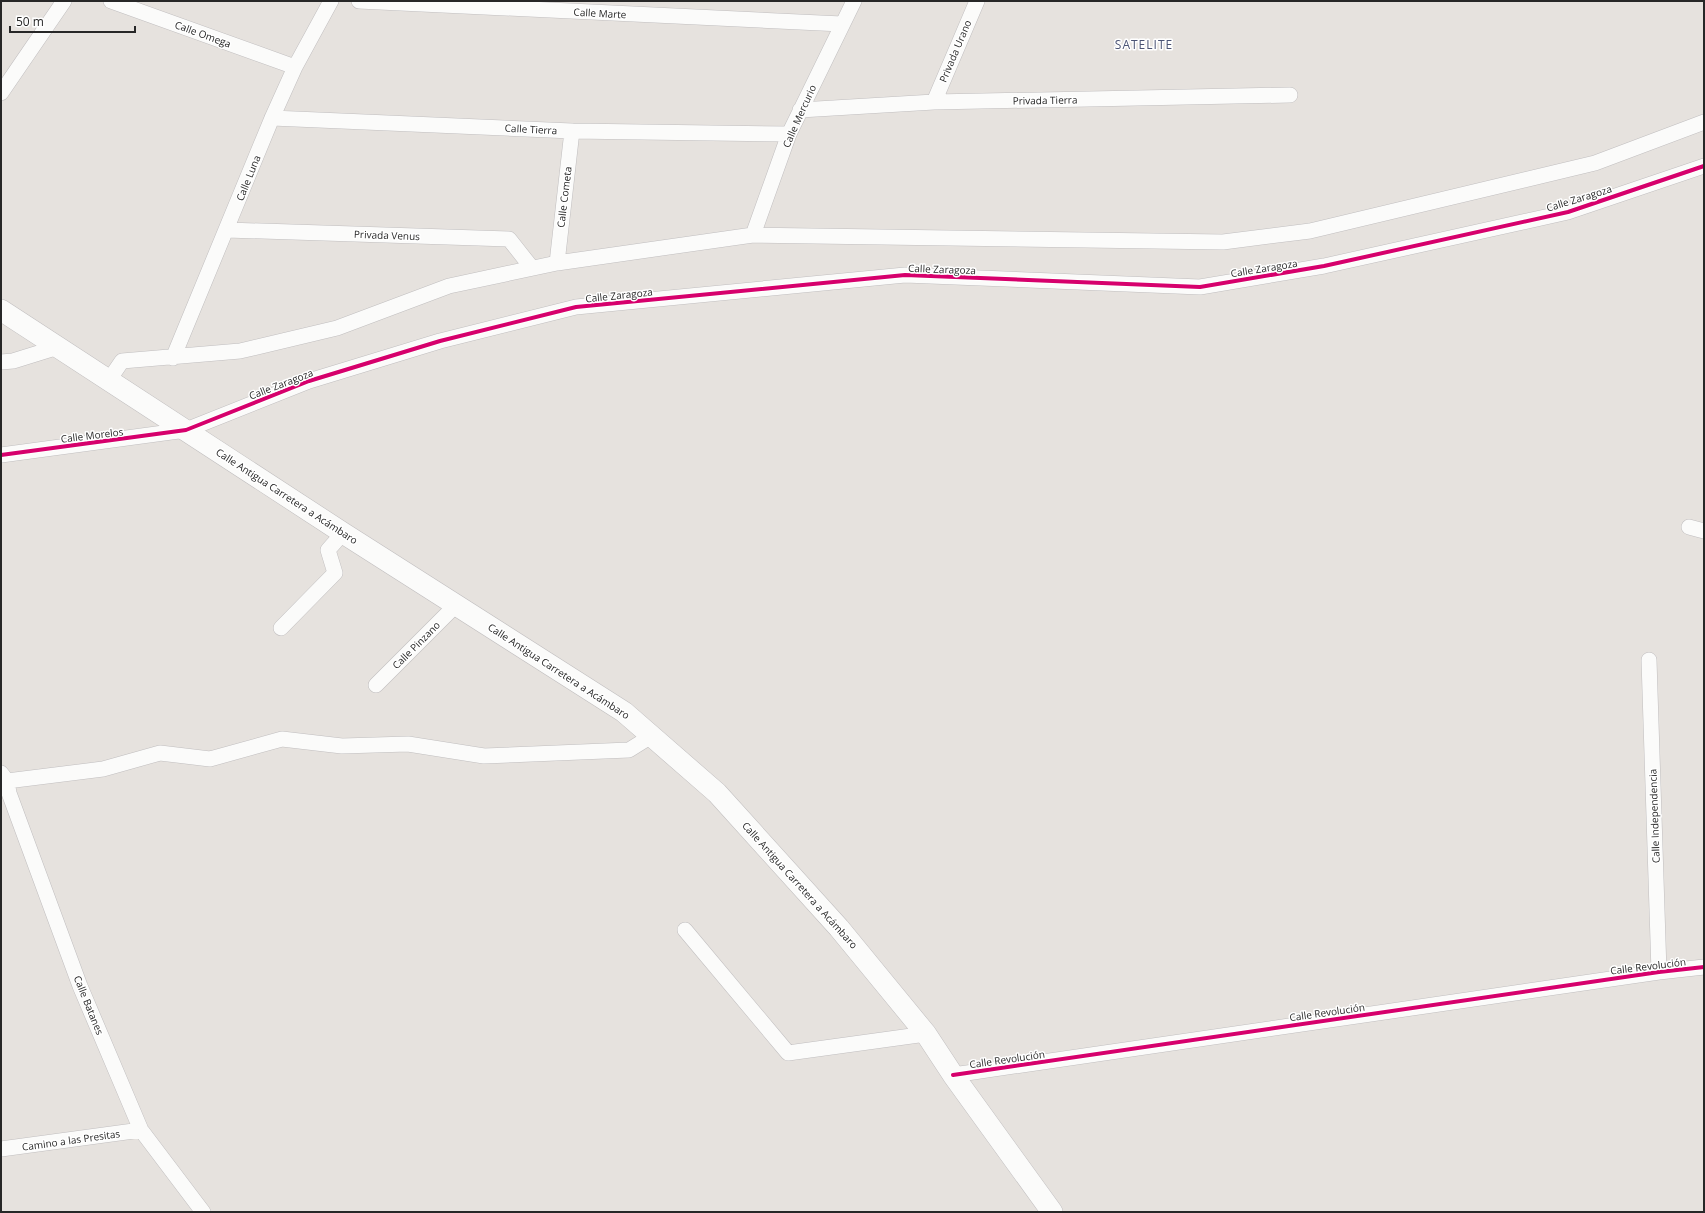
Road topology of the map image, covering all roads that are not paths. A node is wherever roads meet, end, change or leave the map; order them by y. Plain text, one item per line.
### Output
1 (64, 1) edge
2 (111, 1) edge
3 (330, 1) edge
4 (359, 1) edge
5 (854, 1) edge
6 (976, 1) edge
7 (842, 24) junction
8 (295, 67) junction
9 (1, 93) edge
10 (1290, 95) dead end
11 (934, 102) junction
12 (800, 110) junction
13 (272, 118) junction
14 (1704, 122) edge
15 (572, 131) junction
16 (789, 134) junction
17 (1704, 166) edge
18 (227, 230) junction
19 (754, 235) junction
20 (557, 263) junction
21 (532, 268) junction
22 (1, 310) edge
23 (58, 347) junction
24 (173, 358) junction
25 (5, 359) edge
26 (110, 380) junction
27 (186, 430) junction
28 (1, 455) edge
29 (1689, 527) dead end
30 (1704, 531) edge
31 (343, 533) junction
32 (456, 605) junction
33 (281, 628) dead end
34 (1649, 660) dead end
35 (376, 686) dead end
36 (652, 735) junction
37 (4, 777) edge
38 (685, 930) dead end
39 (1704, 967) edge
40 (1659, 972) junction
41 (926, 1034) junction
42 (953, 1075) junction
43 (141, 1130) junction
44 (1, 1149) edge
45 (203, 1212) edge
46 (1052, 1212) edge

1 - 9 street
2 - 8 street, Calle Omega
3 - 8 street, Calle Luna
4 - 7 street, Calle Marte
5 - 7 street, Calle Mercurio
6 - 11 street, Privada Urano
7 - 12 street, Calle Mercurio
8 - 13 street, Calle Luna
10 - 11 street, Privada Tierra
11 - 12 street, Privada Tierra
12 - 16 street, Calle Mercurio
13 - 15 street, Calle Tierra
13 - 18 street, Calle Luna
14 - 19 street
15 - 16 street, Calle Tierra
15 - 20 street, Calle Cometa
16 - 19 street, Calle Mercurio
17 - 27 street, Calle Zaragoza
18 - 21 street, Privada Venus
18 - 24 street, Calle Luna
19 - 20 street
20 - 21 street
21 - 24 street
22 - 23 main road, Calle Antigua Carretera a Acámbaro
23 - 25 street
23 - 26 main road, Calle Antigua Carretera a Acámbaro
24 - 26 street
26 - 27 main road, Calle Antigua Carretera a Acámbaro
27 - 28 street, Calle Morelos
27 - 31 main road, Calle Antigua Carretera a Acámbaro
29 - 30 street
31 - 32 main road, Calle Antigua Carretera a Acámbaro
31 - 33 street
32 - 35 street, Calle Pinzano
32 - 36 main road, Calle Antigua Carretera a Acámbaro
34 - 40 street, Calle Independencia
36 - 37 street
36 - 41 main road, Calle Antigua Carretera a Acámbaro
37 - 43 street, Calle Batanes
38 - 41 street
39 - 40 street, Calle Revolución
40 - 42 street, Calle Revolución
41 - 42 main road, Calle Antigua Carretera a Acámbaro
42 - 46 main road, Calle Antigua Carretera a Acámbaro
43 - 44 street, Camino a las Presitas
43 - 45 street, Calle Batanes

